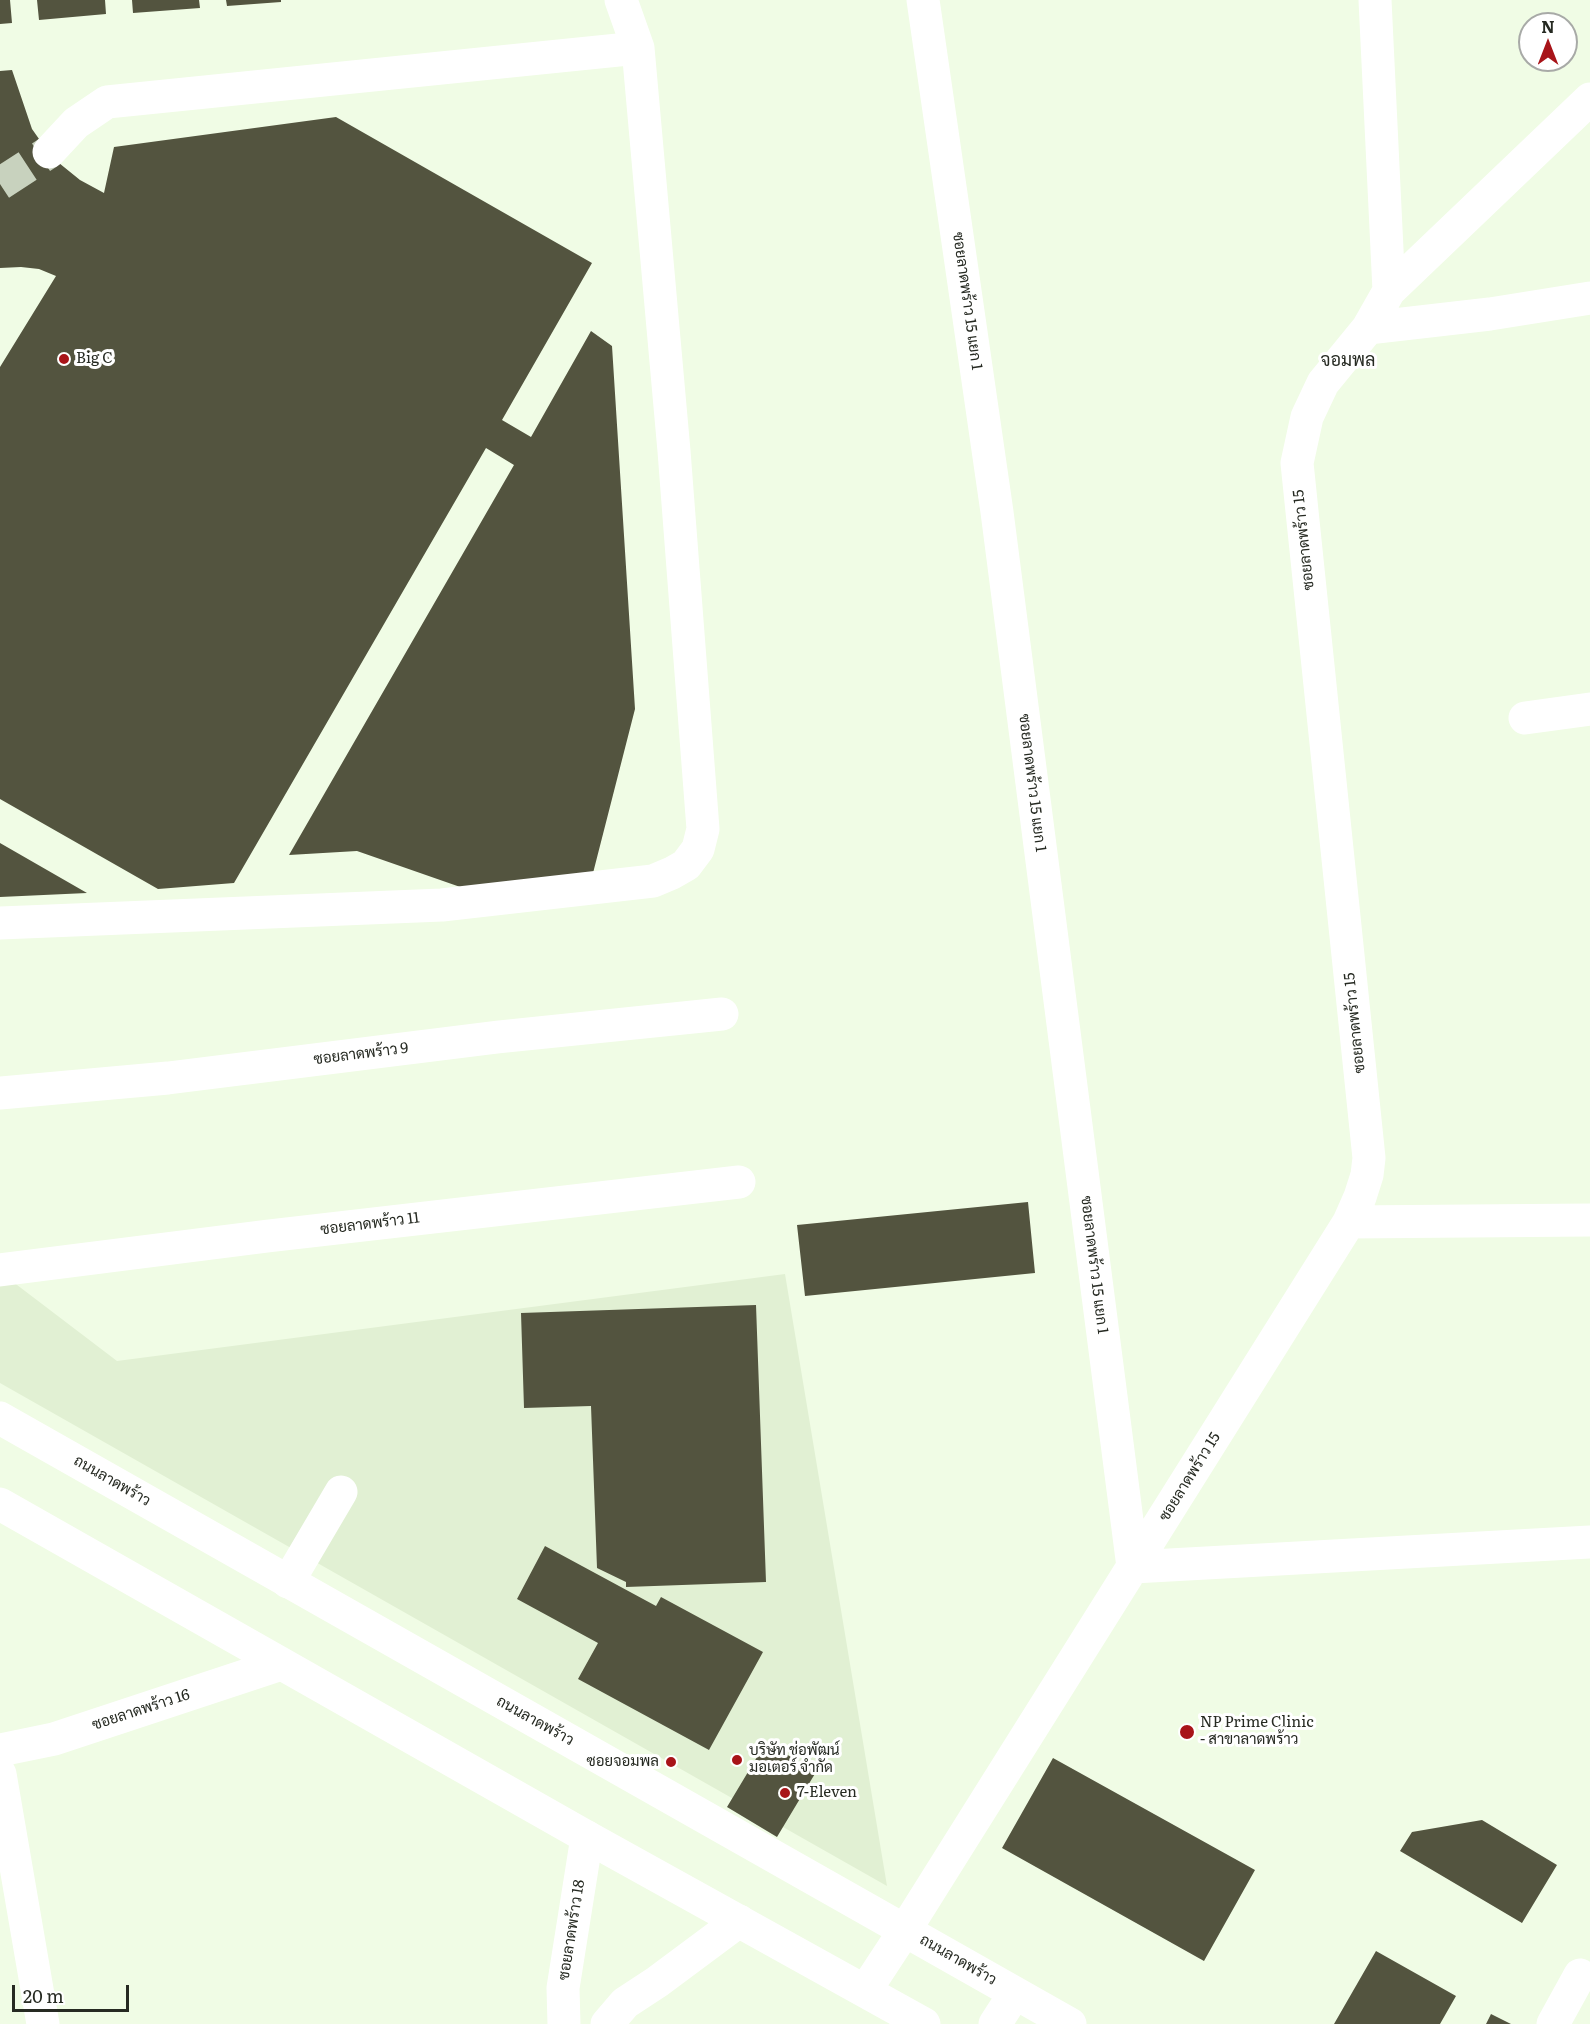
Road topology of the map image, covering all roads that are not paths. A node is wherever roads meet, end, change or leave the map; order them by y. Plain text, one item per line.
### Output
1 (621, 0) edge
2 (923, 0) edge
3 (1375, 0) edge
4 (638, 48) junction
5 (1590, 99) edge
6 (49, 152) tunnel mouth
7 (1389, 291) junction
8 (1590, 298) edge
9 (1368, 328) junction
10 (1590, 709) edge
11 (1525, 718) dead end
12 (0, 923) edge
13 (722, 1014) dead end
14 (0, 1093) edge
15 (739, 1182) dead end
16 (1590, 1220) edge
17 (1349, 1222) junction
18 (0, 1270) edge
19 (0, 1418) edge
20 (341, 1492) dead end
21 (0, 1504) edge
22 (1590, 1542) edge
23 (1133, 1567) junction
24 (288, 1581) junction
25 (281, 1664) junction
26 (0, 1750) edge
27 (0, 1774) edge
28 (587, 1837) junction
29 (739, 1921) junction
30 (905, 1930) junction
31 (1580, 1975) dead end
32 (865, 1991) junction
33 (1015, 1993) junction
34 (44, 2024) edge
35 (564, 2024) edge
36 (607, 2024) edge
37 (924, 2024) edge
38 (994, 2024) edge
39 (1070, 2024) edge
40 (1553, 2024) edge

1 - 4 street
2 - 23 street, ซอยลาดพร้าว 15 แยก 1
3 - 7 street
4 - 6 street
4 - 12 street
5 - 7 street, ซอยลาดพร้าว 15
7 - 9 street, ซอยลาดพร้าว 15
8 - 9 street
9 - 17 street, ซอยลาดพร้าว 15
10 - 11 street
13 - 14 street, ซอยลาดพร้าว 9
15 - 18 street, ซอยลาดพร้าว 11
16 - 17 street
17 - 23 street, ซอยลาดพร้าว 15
19 - 24 street, ถนนลาดพร้าว
20 - 24 street
21 - 25 street
22 - 23 street
23 - 30 street, ซอยลาดพร้าว 15
24 - 30 street, ถนนลาดพร้าว
25 - 26 street, ซอยลาดพร้าว 16
25 - 28 street
27 - 34 street
28 - 29 street
28 - 35 street, ซอยลาดพร้าว 18
29 - 32 street
29 - 36 street
30 - 32 street, ซอยลาดพร้าว 15
30 - 33 street, ถนนลาดพร้าว
31 - 40 street
32 - 37 street
33 - 38 street
33 - 39 street, ถนนลาดพร้าว

